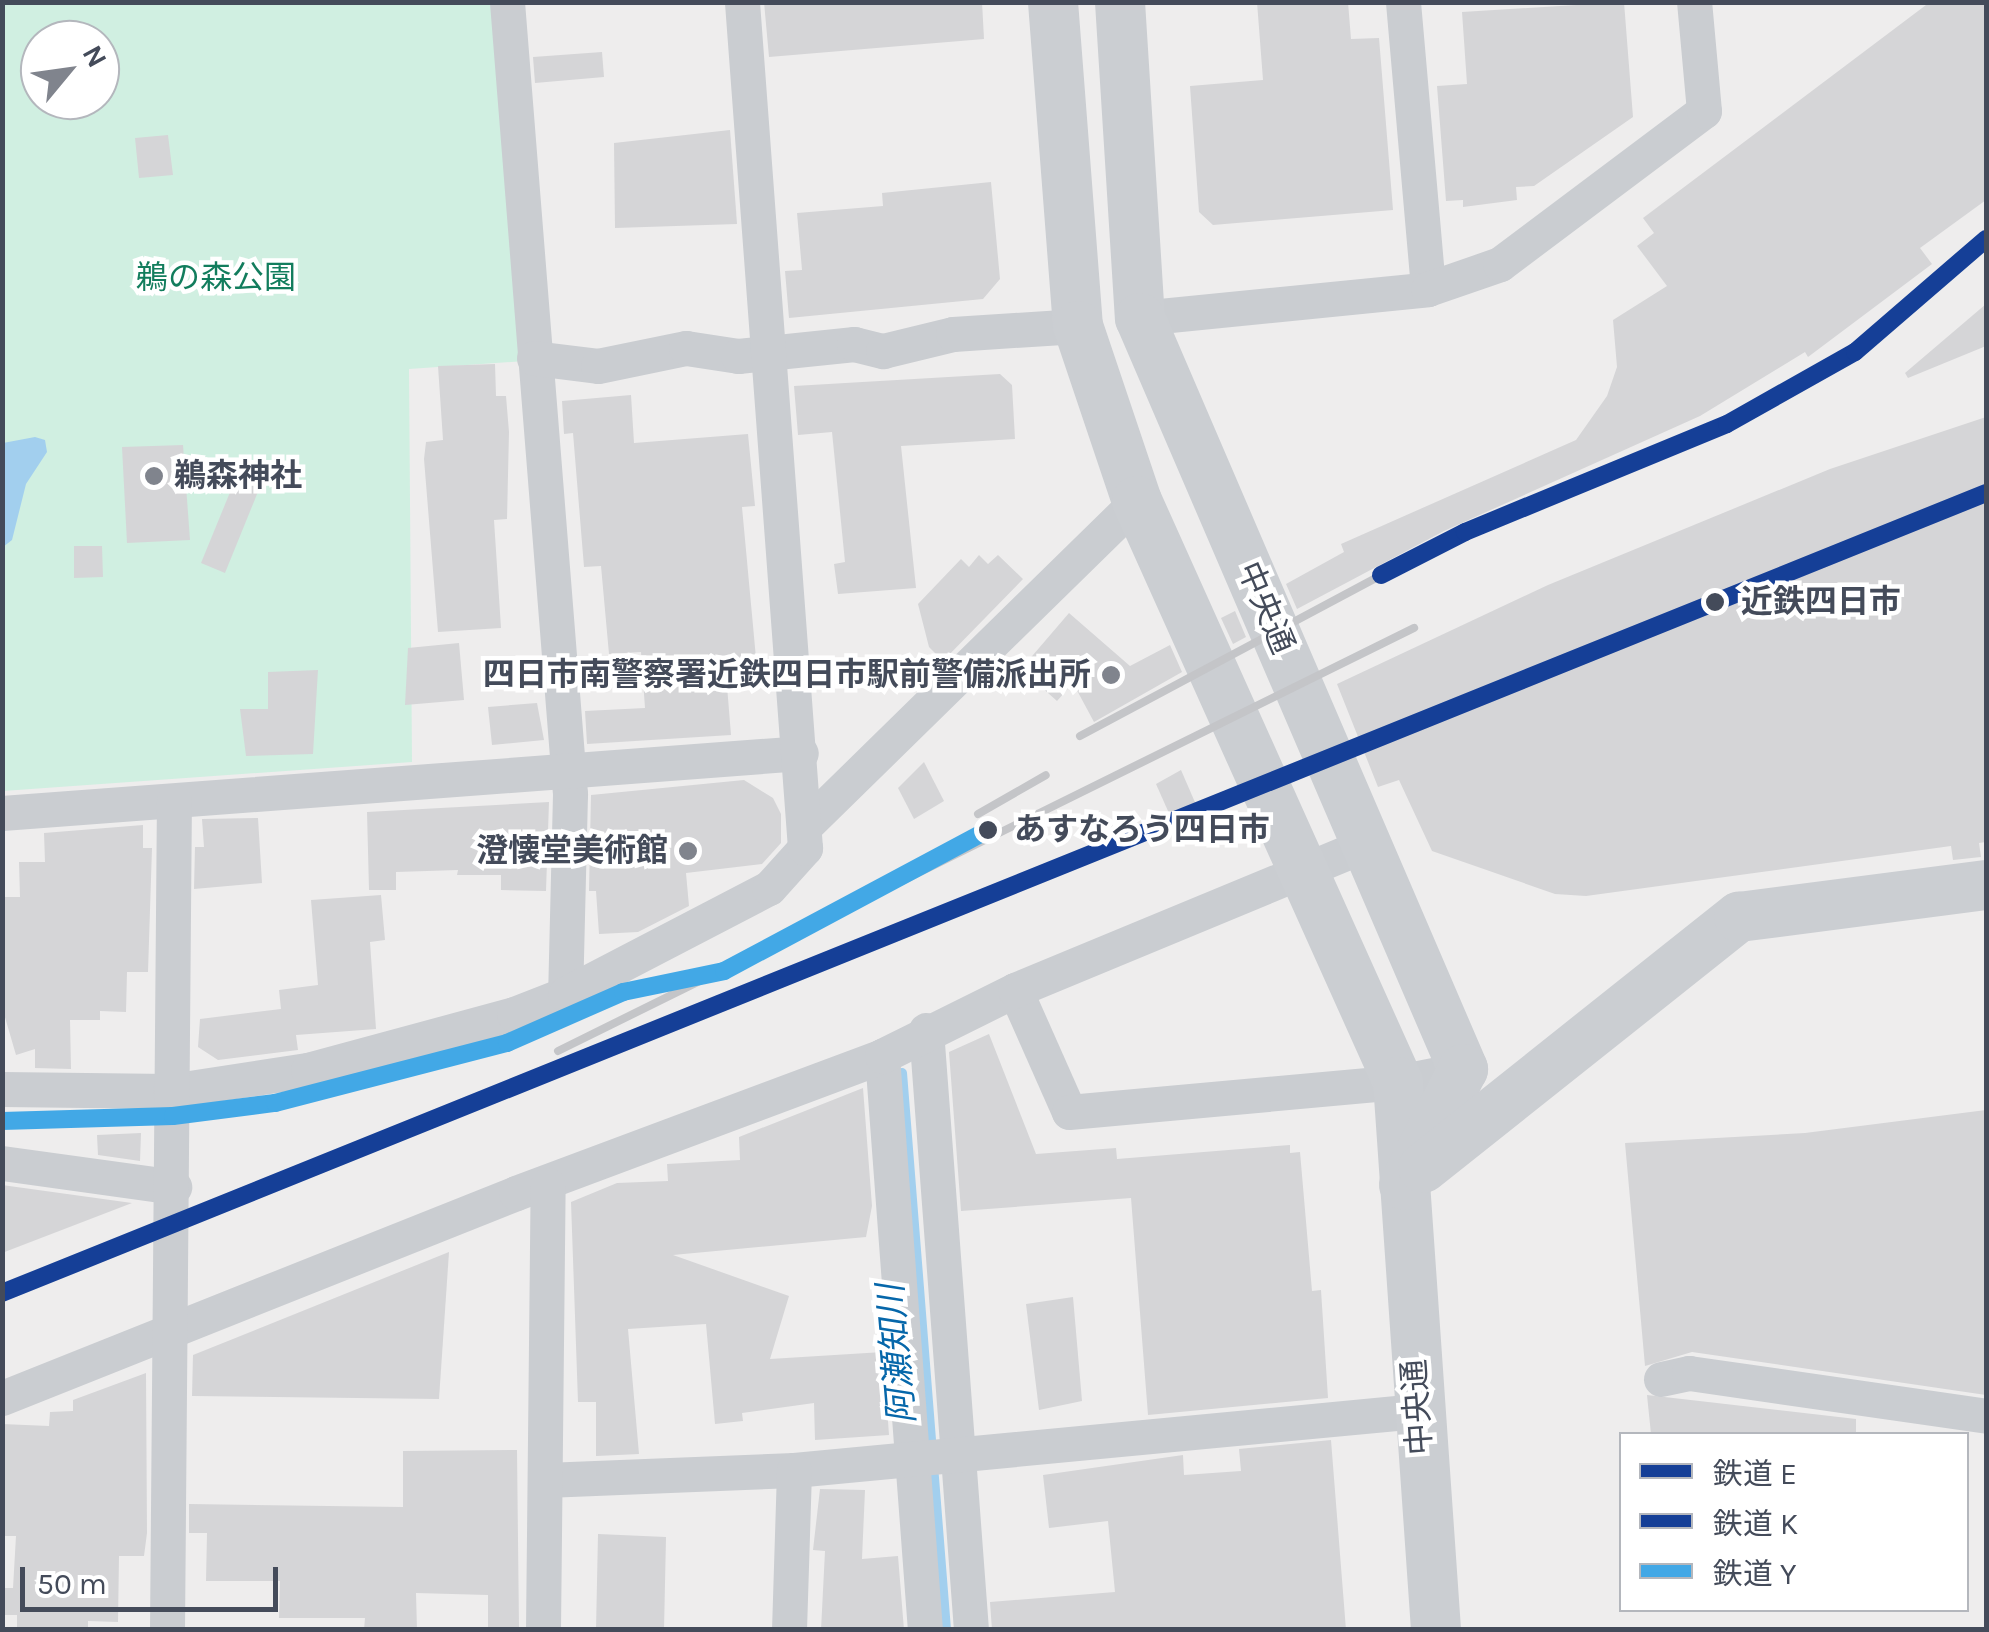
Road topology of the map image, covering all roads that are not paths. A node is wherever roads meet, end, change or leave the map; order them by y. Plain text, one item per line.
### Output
1 (507, 2) edge
2 (742, 2) edge
3 (1053, 2) edge
4 (1120, 2) edge
5 (1402, 2) edge
6 (1694, 2) edge
7 (1428, 289) junction
8 (1140, 318) junction
9 (1078, 326) junction
10 (770, 349) junction
11 (534, 358) junction
12 (1137, 501) junction
13 (801, 753) junction
14 (567, 771) junction
15 (174, 801) junction
16 (2, 812) edge
17 (808, 824) junction
18 (1367, 844) junction
19 (1300, 873) junction
20 (1986, 884) edge
21 (1015, 990) junction
22 (564, 994) junction
23 (926, 1030) junction
24 (882, 1056) junction
25 (1463, 1069) junction
26 (1398, 1082) junction
27 (2, 1089) edge
28 (170, 1091) junction
29 (2, 1163) edge
30 (1404, 1184) junction
31 (548, 1185) junction
32 (174, 1186) junction
33 (172, 1332) junction
34 (1661, 1379) dead end
35 (2, 1398) edge
36 (1417, 1410) junction
37 (1986, 1416) edge
38 (935, 1454) junction
39 (794, 1470) junction
40 (545, 1480) junction
41 (167, 1630) edge
42 (544, 1630) edge
43 (788, 1630) edge
44 (925, 1630) edge
45 (971, 1630) edge
46 (1436, 1630) edge

1 - 11 street
2 - 10 street
3 - 9 street, 中央通
4 - 8 street, 中央通
5 - 7 street
6 - 7 street
7 - 8 street
8 - 9 street
8 - 18 street, 中央通
9 - 10 street
9 - 12 street, 中央通
10 - 11 street
10 - 13 street
11 - 14 street
12 - 17 street
12 - 19 street, 中央通
13 - 14 street
13 - 17 street
14 - 15 street
14 - 22 street
15 - 16 street
15 - 28 street
17 - 22 street
18 - 19 street
18 - 25 street, 中央通
19 - 21 street
19 - 26 street, 中央通
20 - 30 street
21 - 23 street
21 - 26 street
22 - 28 street
23 - 24 street
23 - 38 street
24 - 31 street
24 - 38 street
25 - 26 street
25 - 30 street
26 - 30 street, 中央通
27 - 28 street
28 - 32 street
29 - 32 street
30 - 36 street, 中央通
31 - 33 street
31 - 40 street
32 - 33 street
33 - 35 street
33 - 41 street
34 - 37 street
36 - 38 street
36 - 46 street, 中央通
38 - 39 street
38 - 44 street
38 - 45 street
39 - 40 street
39 - 43 street
40 - 42 street

